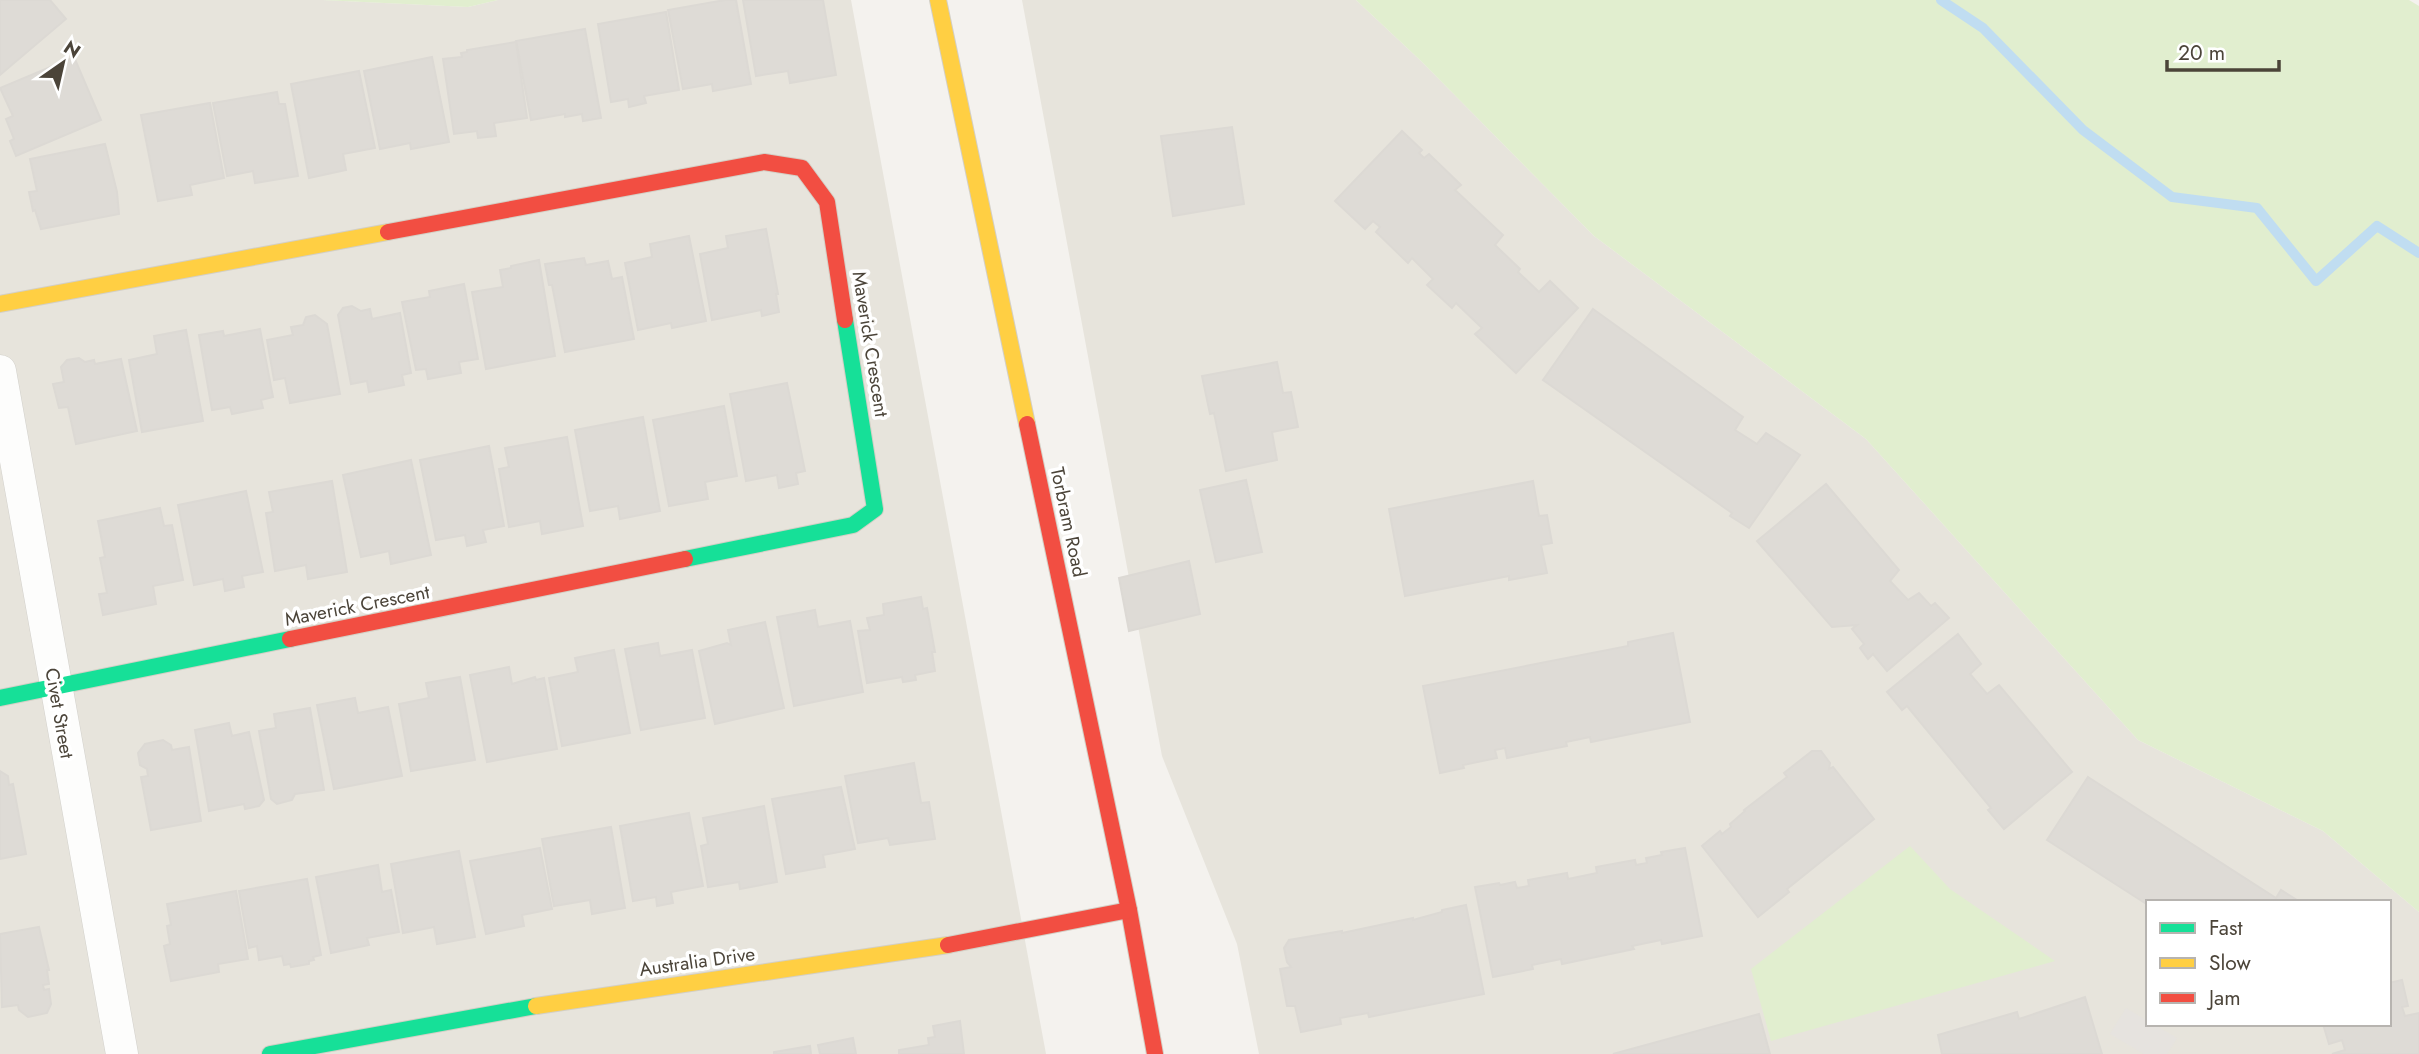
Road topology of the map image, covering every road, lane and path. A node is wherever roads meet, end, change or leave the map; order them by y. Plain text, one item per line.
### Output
1 (938, 0) edge
2 (0, 304) edge
3 (0, 371) edge
4 (56, 687) junction
5 (0, 698) edge
6 (1129, 910) junction
7 (122, 1054) edge
8 (270, 1054) edge
9 (1155, 1054) edge

1 - 6 street, Torbram Road
2 - 4 street, Maverick Crescent
3 - 4 street, Civet Street
4 - 5 street
4 - 7 street, Civet Street
6 - 8 street, Australia Drive
6 - 9 street, Torbram Road

